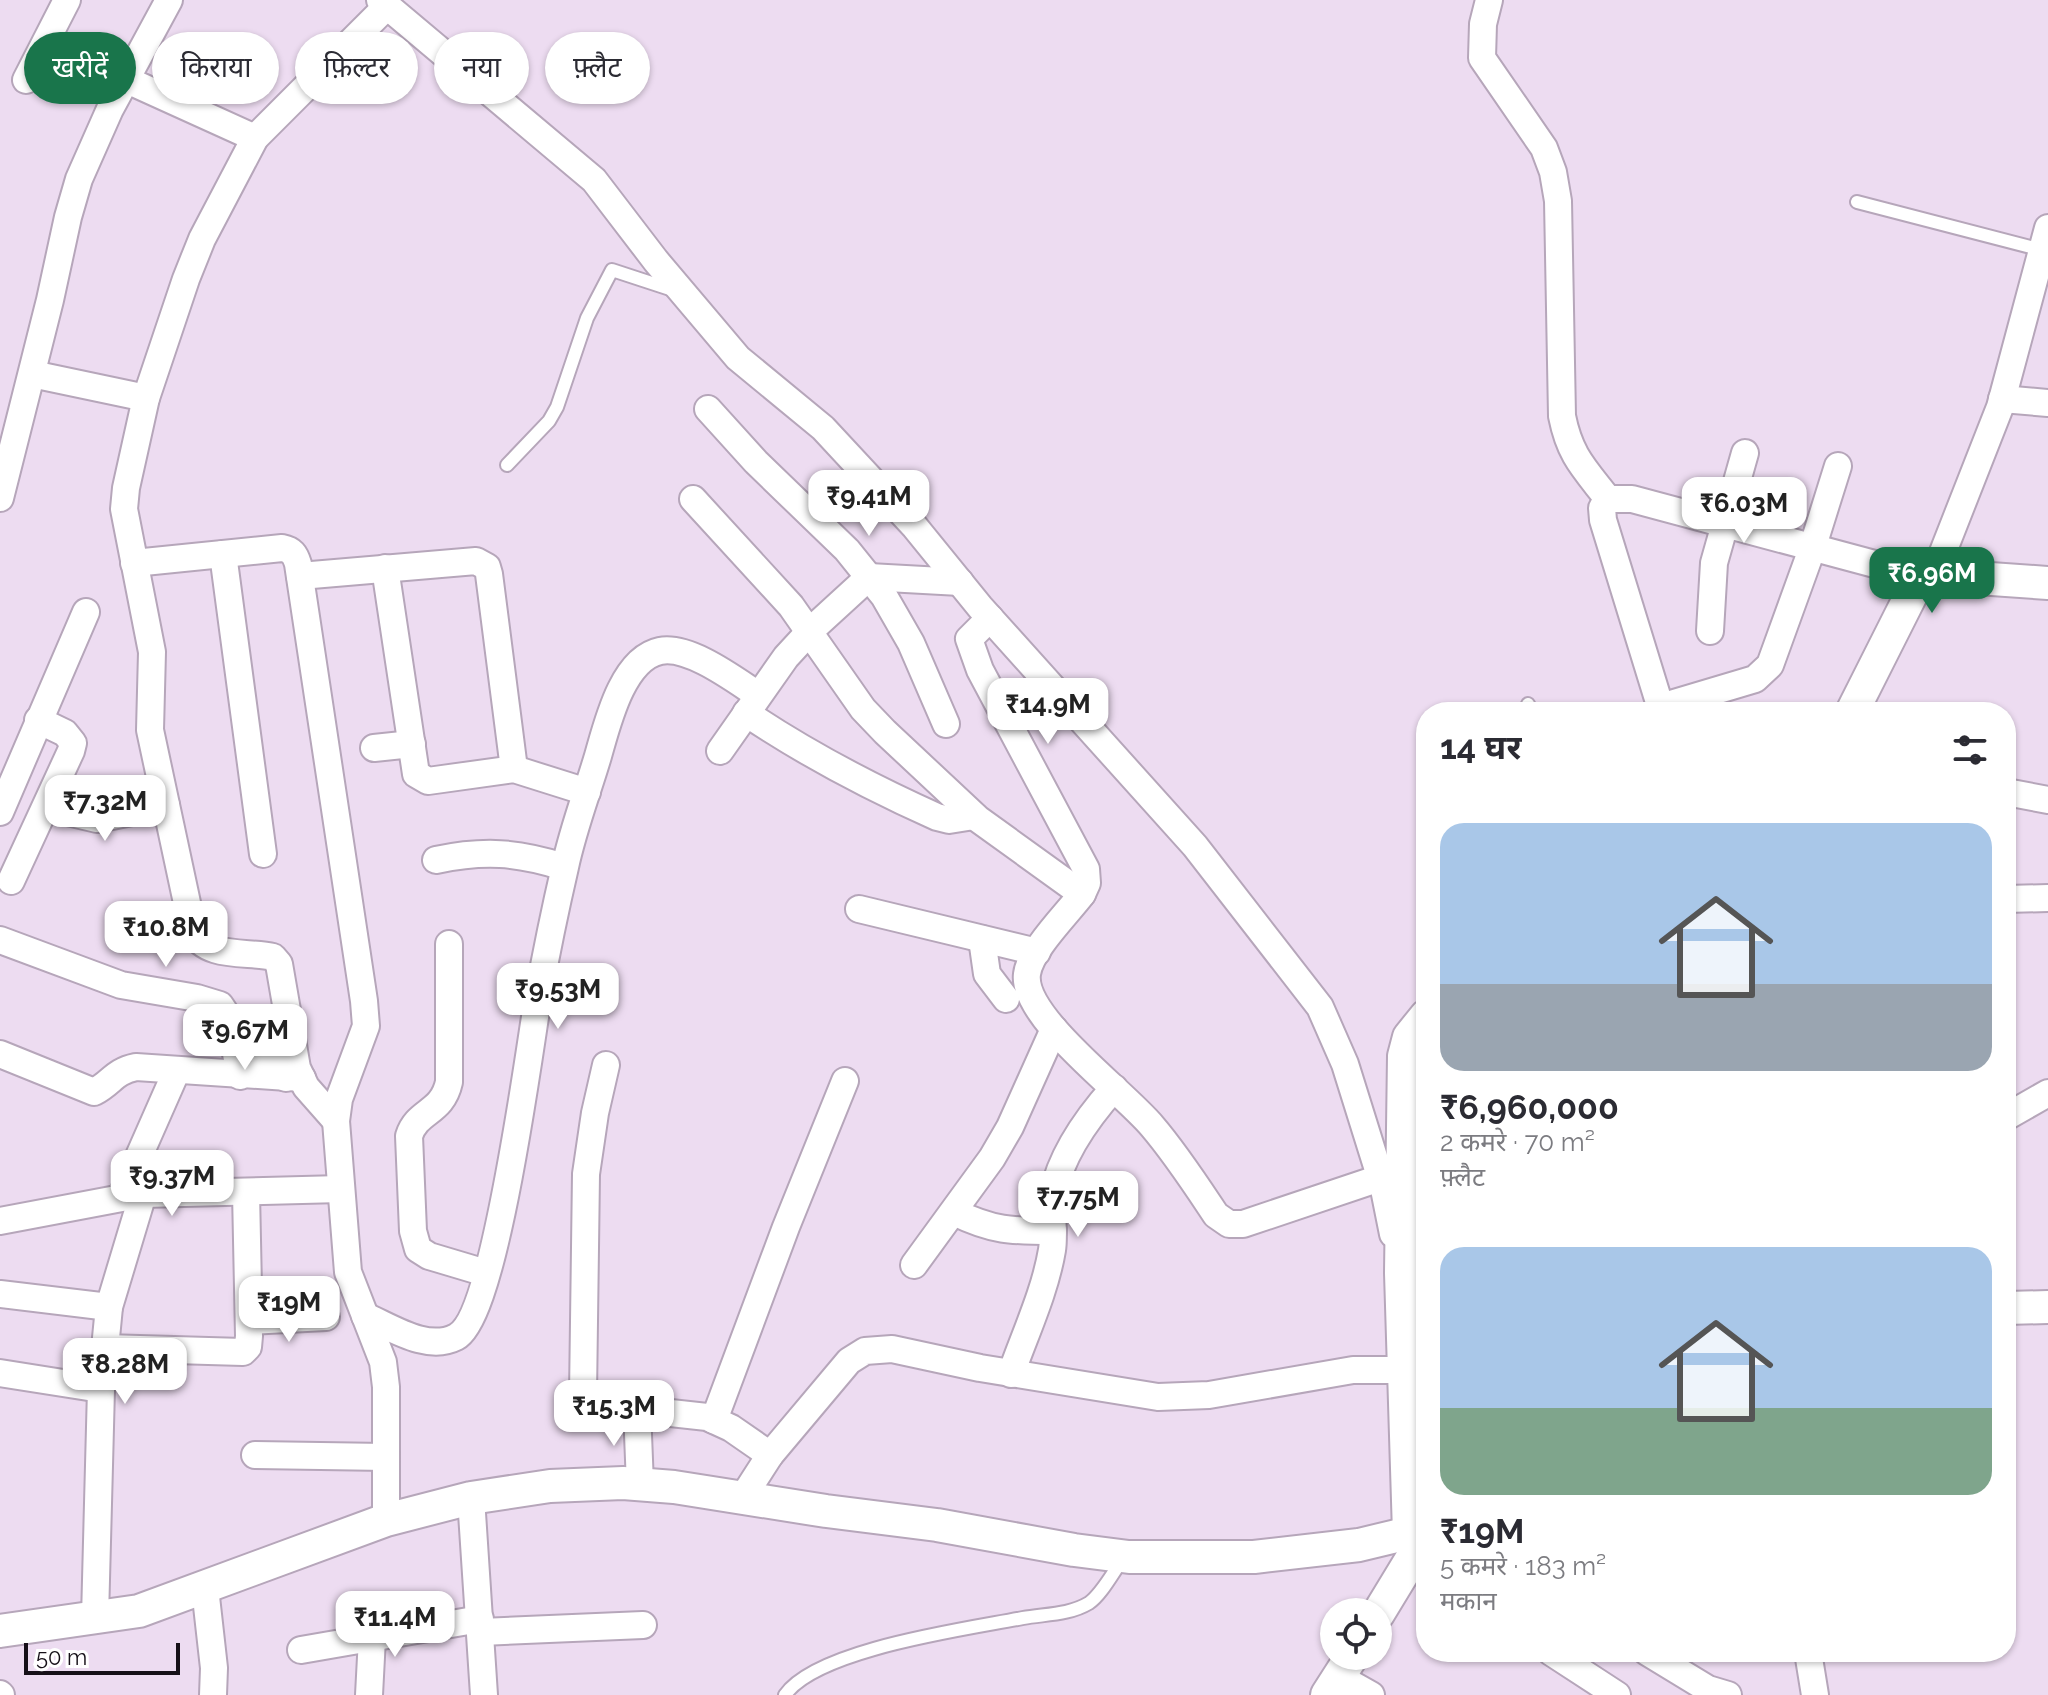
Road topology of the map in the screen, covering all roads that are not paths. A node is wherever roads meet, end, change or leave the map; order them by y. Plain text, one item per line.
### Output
1 (67, 0) edge
2 (169, 0) edge
3 (1489, 0) edge
4 (384, 3) edge
5 (51, 32) edge
6 (136, 63) edge
7 (136, 84) edge
8 (113, 104) edge
9 (255, 138) junction
10 (1857, 202) dead end
11 (2045, 239) edge
12 (2040, 286) edge
13 (683, 293) junction
14 (32, 374) junction
15 (146, 398) junction
16 (2002, 399) junction
17 (2048, 403) edge
18 (708, 409) dead end
19 (1745, 453) dead end
20 (507, 465) dead end
21 (1838, 466) dead end
22 (4, 470) edge
23 (0, 498) edge
24 (693, 499) dead end
25 (1608, 499) junction
26 (1725, 523) junction
27 (1812, 549) junction
28 (223, 554) junction
29 (134, 563) junction
30 (385, 568) junction
31 (300, 576) junction
32 (1928, 576) junction
33 (869, 577) junction
34 (960, 582) junction
35 (2048, 583) edge
36 (86, 612) dead end
37 (990, 618) junction
38 (810, 631) junction
39 (1710, 631) dead end
40 (1660, 702) edge
41 (1686, 702) edge
42 (1857, 702) edge
43 (752, 704) junction
44 (38, 720) junction
45 (946, 724) dead end
46 (412, 744) junction
47 (374, 748) dead end
48 (720, 751) dead end
49 (514, 769) junction
50 (7, 776) edge
51 (587, 792) junction
52 (2016, 794) edge
53 (2048, 800) edge
54 (166, 805) junction
55 (46, 807) junction
56 (0, 812) edge
57 (974, 816) junction
58 (263, 854) dead end
59 (436, 860) dead end
60 (564, 867) junction
61 (11, 881) dead end
62 (1082, 894) junction
63 (2048, 898) edge
64 (2016, 899) edge
65 (859, 909) dead end
66 (982, 939) junction
67 (0, 940) edge
68 (449, 944) dead end
69 (1037, 952) junction
70 (1006, 999) dead end
71 (1416, 1028) edge
72 (1054, 1029) junction
73 (232, 1030) junction
74 (0, 1054) edge
75 (606, 1065) dead end
76 (177, 1070) junction
77 (240, 1076) junction
78 (298, 1081) junction
79 (845, 1081) dead end
80 (1114, 1088) junction
81 (2048, 1093) edge
82 (337, 1110) junction
83 (2016, 1111) edge
84 (1380, 1178) junction
85 (341, 1189) junction
86 (246, 1192) junction
87 (132, 1195) junction
88 (954, 1212) junction
89 (0, 1221) edge
90 (1414, 1225) edge
91 (1053, 1231) junction
92 (914, 1265) dead end
93 (486, 1273) junction
94 (1401, 1273) junction
95 (0, 1294) edge
96 (109, 1307) junction
97 (2048, 1307) edge
98 (2016, 1308) edge
99 (365, 1316) junction
100 (326, 1317) dead end
101 (249, 1321) junction
102 (1415, 1329) edge
103 (105, 1348) junction
104 (1405, 1370) junction
105 (0, 1373) edge
106 (1011, 1374) junction
107 (101, 1389) junction
108 (637, 1409) junction
109 (714, 1420) junction
110 (255, 1455) dead end
111 (770, 1455) junction
112 (386, 1457) junction
113 (640, 1485) junction
114 (743, 1497) junction
115 (471, 1498) junction
116 (1416, 1508) edge
117 (386, 1520) junction
118 (1416, 1546) edge
119 (1416, 1551) edge
120 (1125, 1557) junction
121 (205, 1588) junction
122 (1388, 1598) edge
123 (95, 1618) junction
124 (481, 1625) junction
125 (643, 1625) dead end
126 (0, 1631) edge
127 (372, 1638) junction
128 (301, 1650) dead end
129 (1566, 1662) edge
130 (1663, 1662) edge
131 (1810, 1662) edge
132 (1339, 1676) edge
133 (213, 1695) edge
134 (369, 1695) edge
135 (484, 1695) edge
136 (785, 1695) edge
137 (1371, 1695) edge
138 (1617, 1695) edge
139 (1728, 1695) edge
140 (1815, 1695) edge

1 - 5 street
2 - 6 street
3 - 25 street
4 - 9 street
4 - 13 street
7 - 9 street
8 - 14 street
9 - 15 street
10 - 11 lane
11 - 12 street
12 - 16 street
13 - 20 lane
13 - 34 street
14 - 15 street
14 - 22 street
15 - 29 street
16 - 17 street
16 - 32 street
18 - 33 street
19 - 26 street
21 - 27 street
22 - 23 street
24 - 38 street
25 - 26 street
25 - 40 street
26 - 27 street
26 - 39 street
27 - 32 street
27 - 41 street
28 - 29 street
28 - 31 street
28 - 58 street
29 - 54 street
30 - 31 street
30 - 46 street
30 - 49 street
31 - 82 street
32 - 35 street
32 - 42 street
33 - 34 street
33 - 38 street
33 - 45 street
34 - 37 street
36 - 44 street
37 - 62 street
37 - 84 street
38 - 43 street
38 - 57 street
43 - 48 street
43 - 51 street
43 - 57 street
44 - 50 street
44 - 55 street
46 - 47 street
46 - 49 street
49 - 51 street
50 - 56 street
51 - 60 street
52 - 53 street
54 - 55 street
54 - 78 street
55 - 61 street
57 - 62 street
59 - 60 street
60 - 93 street
62 - 69 street
63 - 64 street
65 - 66 street
66 - 69 street
66 - 70 street
67 - 73 street
68 - 93 street
69 - 72 street
71 - 90 street
72 - 80 street
72 - 88 street
73 - 77 street
73 - 78 street
74 - 76 street
75 - 108 street
76 - 77 street
76 - 87 street
77 - 78 street
78 - 82 street
79 - 109 street
80 - 84 street
80 - 91 street
81 - 83 street
82 - 85 street
84 - 94 street
85 - 86 street
85 - 99 street
86 - 87 street
86 - 101 street
87 - 89 street
87 - 96 street
88 - 91 street
88 - 92 street
90 - 94 street
91 - 106 street
93 - 99 street
94 - 102 street
95 - 96 street
96 - 103 street
97 - 98 street
99 - 112 street
100 - 101 street
101 - 103 street
102 - 104 street
103 - 107 street
104 - 106 street
104 - 116 street
105 - 107 street
106 - 111 street
107 - 123 street
108 - 109 street
108 - 113 street
109 - 111 street
110 - 112 street
111 - 114 street
112 - 117 street
113 - 114 street
113 - 115 street
114 - 120 street
115 - 117 street
115 - 124 street
117 - 121 street
118 - 120 street
119 - 122 street
120 - 136 lane
121 - 123 street
121 - 133 street
123 - 126 street
124 - 125 street
124 - 127 street
124 - 135 street
127 - 128 street
127 - 134 street
129 - 138 street
130 - 139 street
131 - 140 street
132 - 137 street

